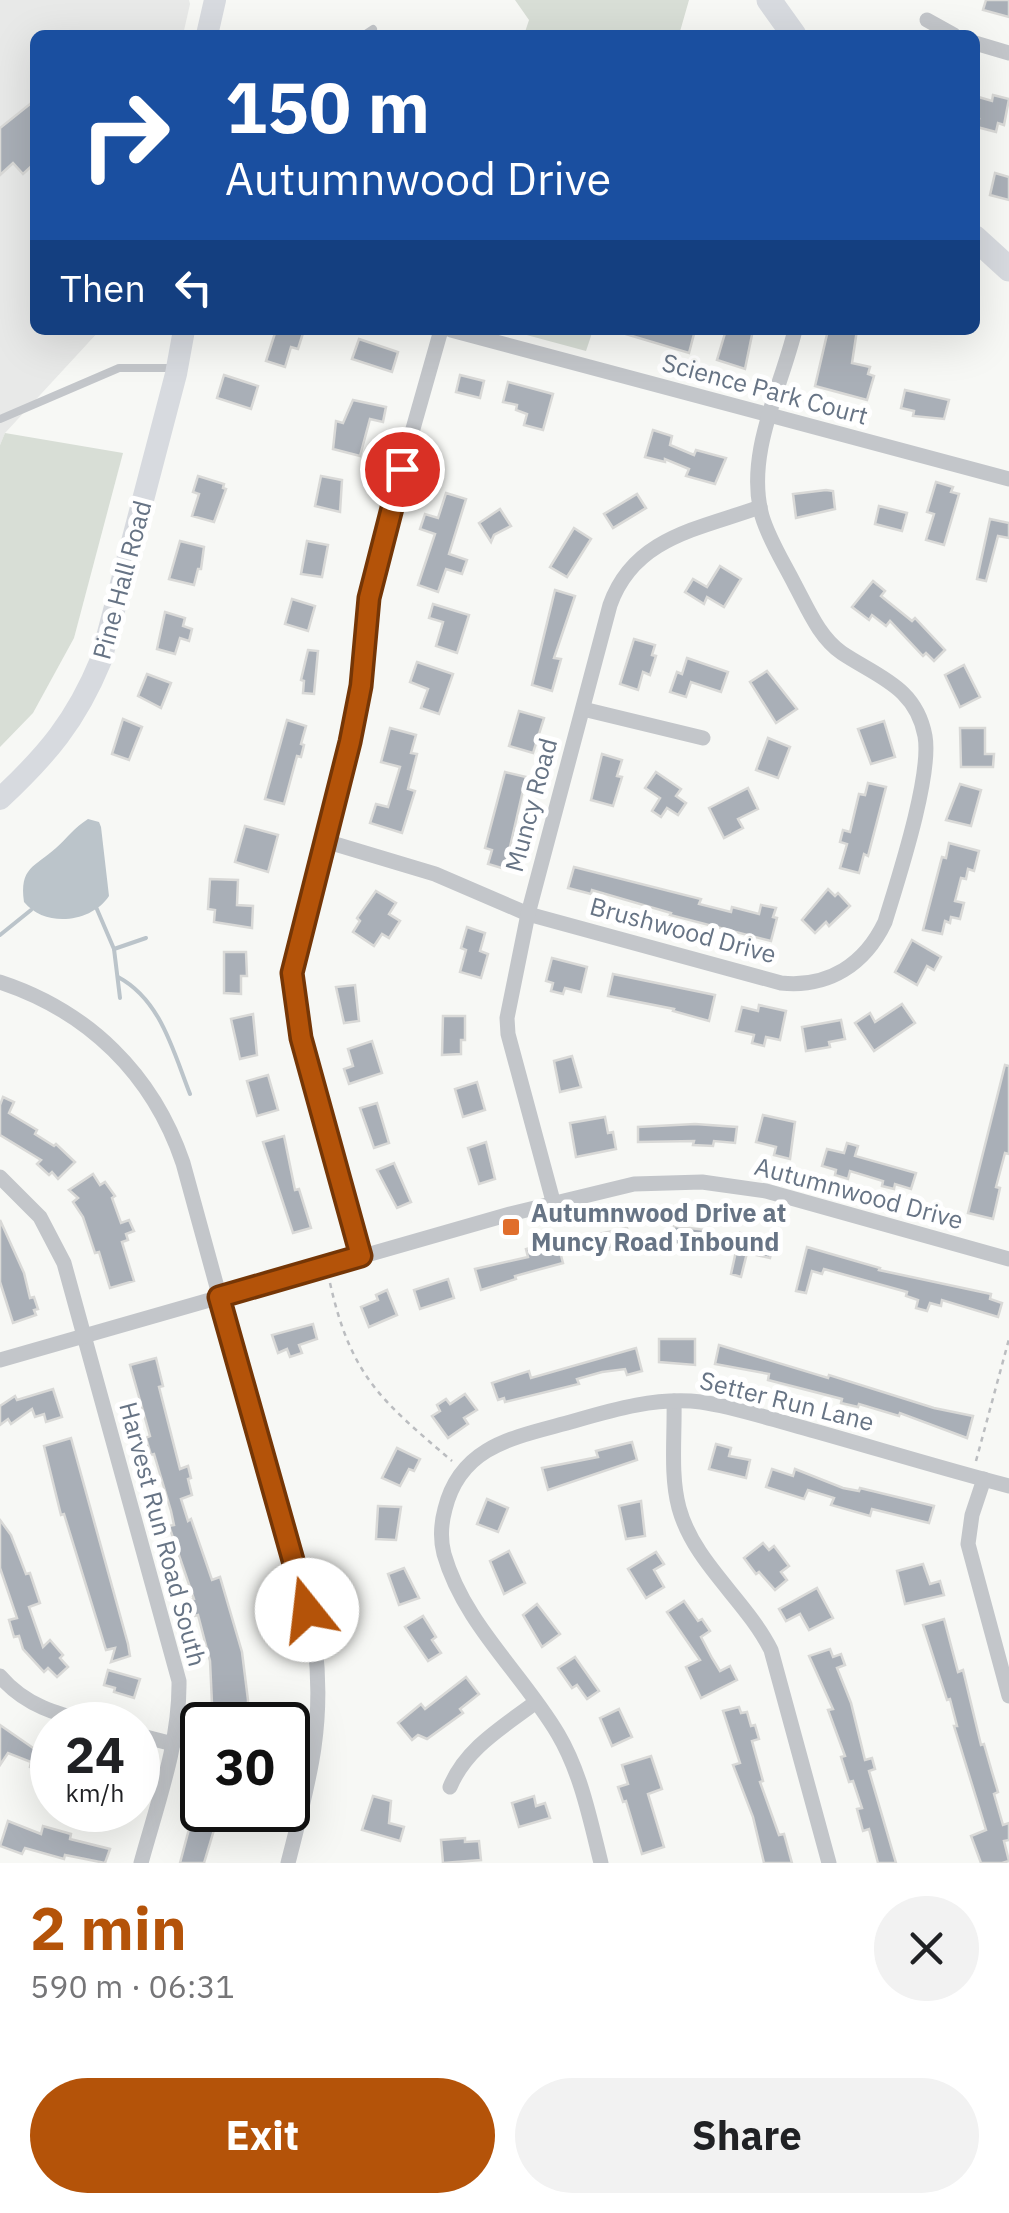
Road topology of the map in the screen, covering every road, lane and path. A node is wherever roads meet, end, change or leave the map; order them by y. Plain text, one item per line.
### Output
1 (215, 0) edge
2 (768, 0) edge
3 (928, 20) dead end
4 (373, 28) dead end
5 (207, 30) edge
6 (370, 30) edge
7 (790, 30) edge
8 (945, 30) edge
9 (980, 45) edge
10 (1009, 53) edge
11 (980, 243) edge
12 (1009, 269) edge
13 (183, 335) edge
14 (439, 335) edge
15 (469, 335) edge
16 (793, 335) edge
17 (177, 368) junction
18 (769, 417) junction
19 (0, 419) edge
20 (1009, 479) edge
21 (760, 507) junction
22 (583, 709) junction
23 (703, 738) dead end
24 (0, 800) edge
25 (325, 841) junction
26 (528, 914) junction
27 (0, 982) edge
28 (0, 1177) edge
29 (554, 1202) junction
30 (361, 1256) junction
31 (1009, 1259) edge
32 (328, 1275) dead end
33 (219, 1297) junction
34 (82, 1336) junction
35 (1009, 1339) edge
36 (0, 1360) edge
37 (674, 1400) junction
38 (977, 1458) dead end
39 (457, 1465) dead end
40 (984, 1480) junction
41 (1009, 1486) edge
42 (0, 1676) edge
43 (1009, 1696) edge
44 (536, 1702) junction
45 (30, 1703) edge
46 (160, 1741) edge
47 (173, 1744) junction
48 (450, 1787) dead end
49 (141, 1863) edge
50 (288, 1863) edge
51 (601, 1863) edge
52 (829, 1863) edge

1 - 5 street
2 - 7 main road
3 - 8 street
4 - 6 lane
9 - 10 street
11 - 12 main road
13 - 17 street, Pine Hall Road
14 - 25 street
15 - 18 street, Science Park Court
16 - 18 street, Brushwood Drive
17 - 19 lane
17 - 24 street, Pine Hall Road
18 - 20 street, Science Park Court
18 - 21 street, Brushwood Drive
21 - 22 street, Muncy Road
21 - 26 street, Brushwood Drive
22 - 23 street
22 - 26 street, Muncy Road
25 - 26 street, Brushwood Drive
25 - 30 street
26 - 29 street, Muncy Road
27 - 33 street
28 - 34 street, Harvest Run Road South
29 - 30 street, Autumnwood Drive
29 - 31 street, Autumnwood Drive
30 - 33 street, Autumnwood Drive
32 - 39 path
33 - 34 street, Autumnwood Drive
33 - 50 street
34 - 36 street, Autumnwood Drive
34 - 47 street, Harvest Run Road South
35 - 38 path
37 - 40 street, Setter Run Lane
37 - 44 street, Setter Run Lane
37 - 52 street
40 - 41 street, Setter Run Lane
40 - 43 street
42 - 45 street
44 - 48 street
44 - 51 street, Setter Run Lane
46 - 47 street
47 - 49 street, Harvest Run Road South

